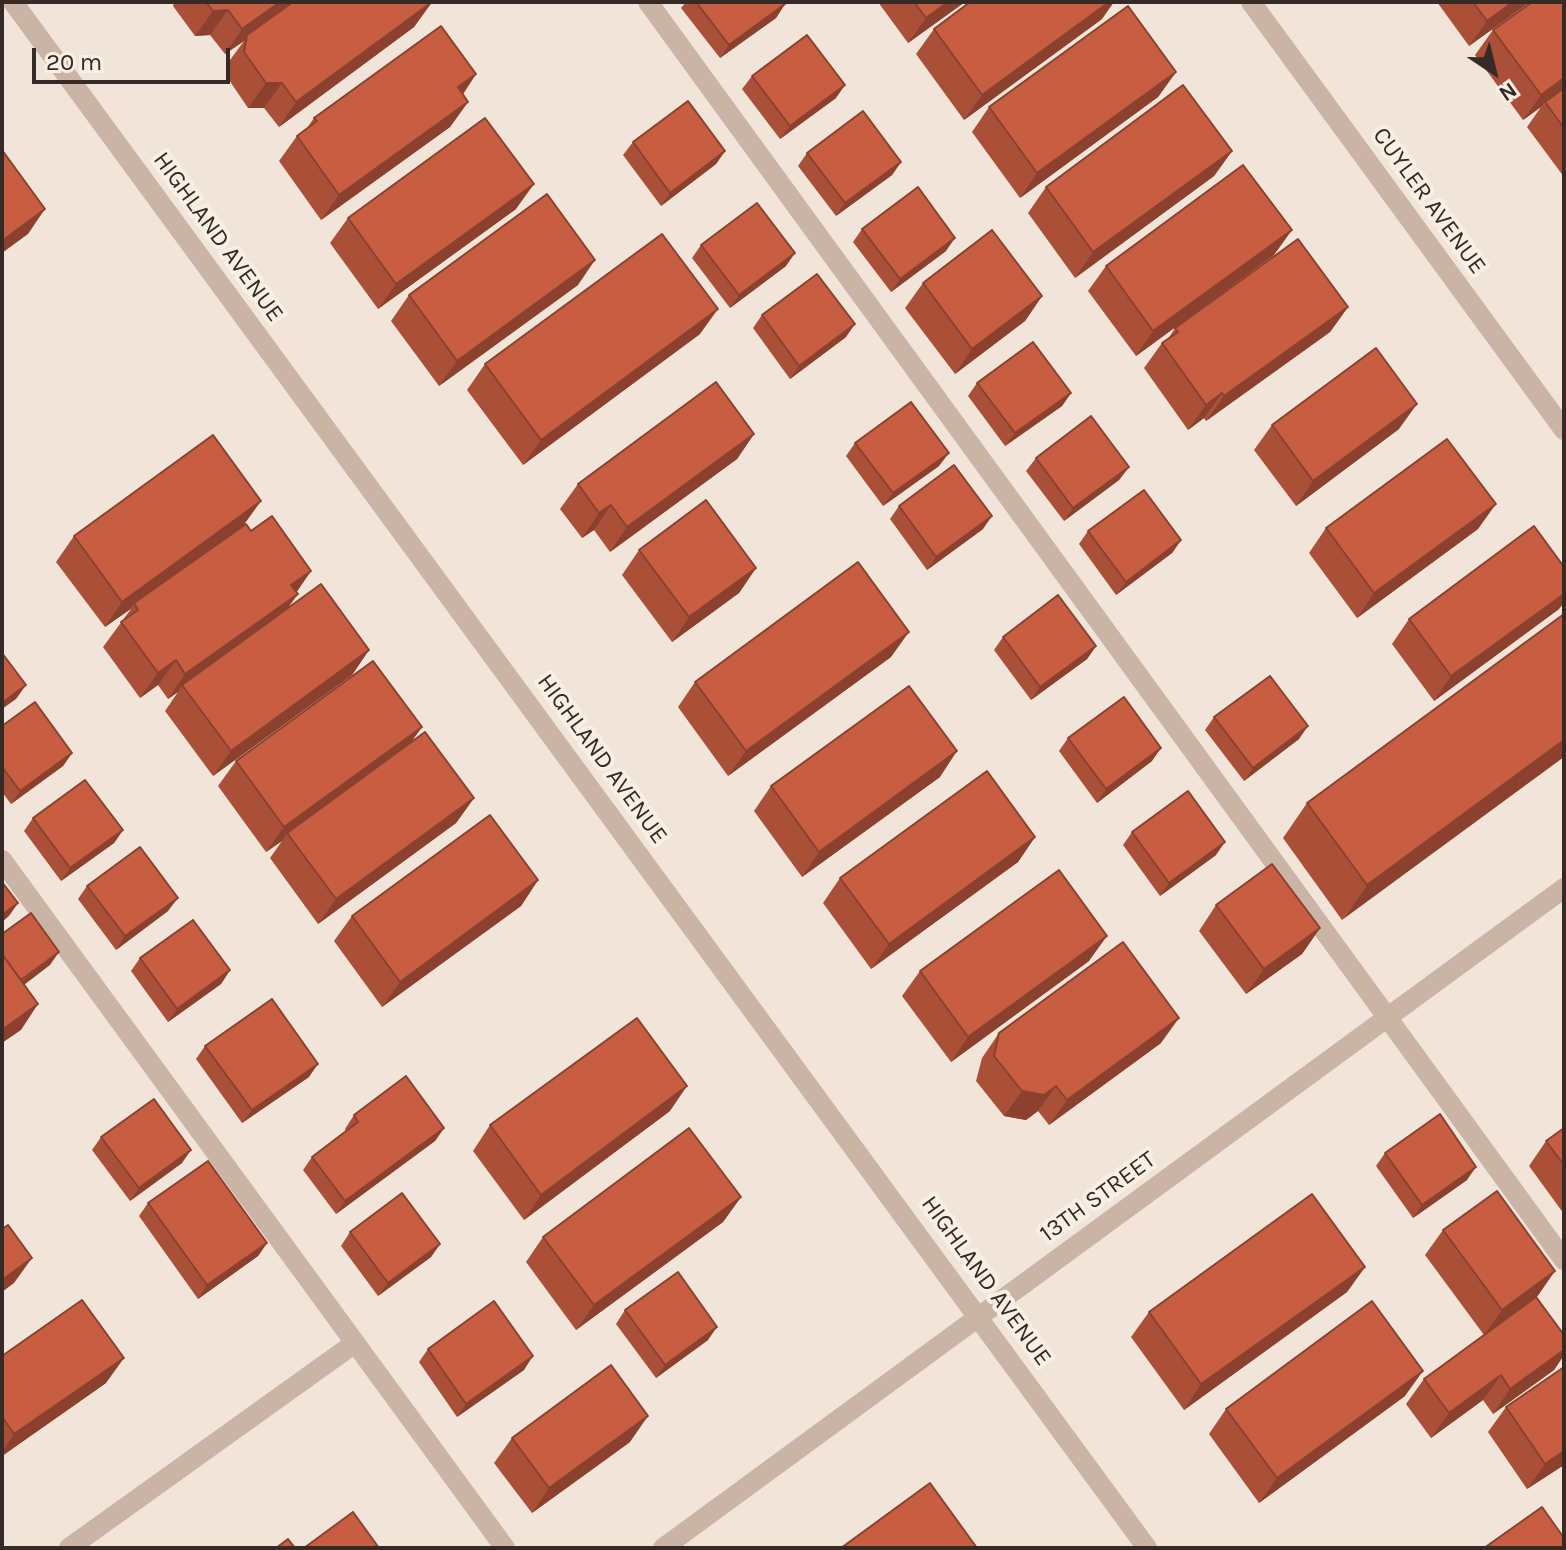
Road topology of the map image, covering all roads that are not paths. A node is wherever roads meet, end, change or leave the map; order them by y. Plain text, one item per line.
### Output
1 (13, 2) edge
2 (648, 2) edge
3 (1251, 2) edge
4 (1564, 430) edge
5 (2, 860) edge
6 (1564, 888) edge
7 (1387, 1018) junction
8 (1564, 1260) edge
9 (979, 1316) junction
10 (355, 1343) junction
11 (69, 1548) edge
12 (505, 1548) edge
13 (663, 1548) edge
14 (1147, 1548) edge

1 - 9 street, HIGHLAND AVENUE
2 - 7 street
3 - 4 street, CUYLER AVENUE
5 - 10 street
6 - 7 street, 13TH STREET
7 - 8 street
7 - 9 street, 13TH STREET
9 - 13 street, 13TH STREET
9 - 14 street, HIGHLAND AVENUE
10 - 11 street
10 - 12 street

